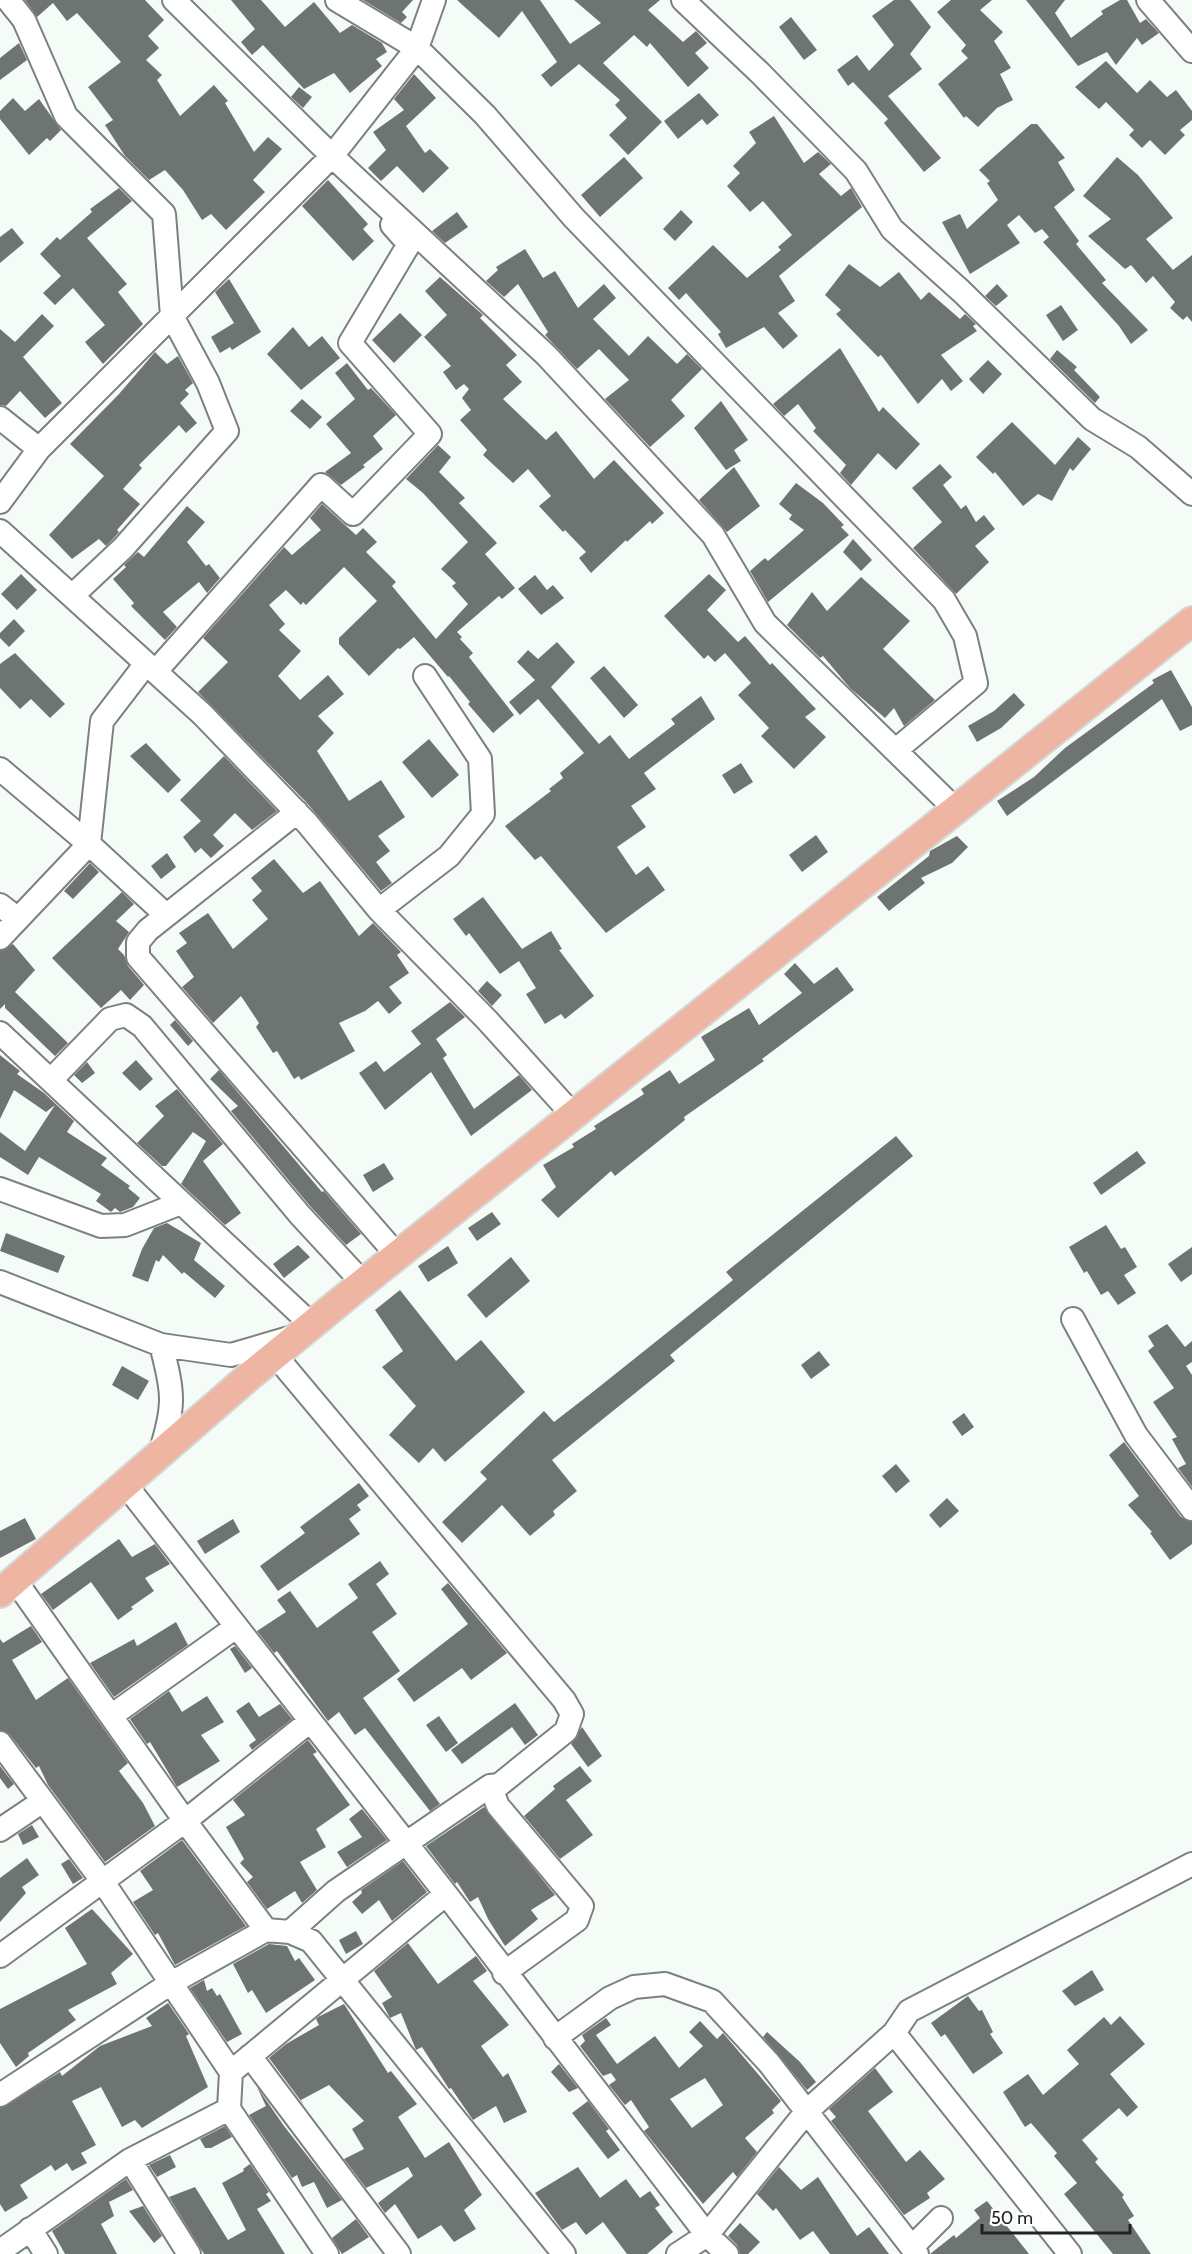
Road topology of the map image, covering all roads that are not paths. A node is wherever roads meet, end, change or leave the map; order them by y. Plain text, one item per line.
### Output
1 (8, 0) edge
2 (174, 0) edge
3 (337, 0) edge
4 (434, 0) edge
5 (1148, 0) edge
6 (698, 4) edge
7 (417, 48) junction
8 (1192, 51) edge
9 (332, 156) junction
10 (172, 316) junction
11 (0, 418) edge
12 (39, 449) junction
13 (1192, 494) edge
14 (0, 502) edge
15 (0, 531) edge
16 (74, 595) junction
17 (1192, 621) edge
18 (150, 668) junction
19 (425, 676) dead end
20 (896, 750) junction
21 (0, 769) edge
22 (954, 809) junction
23 (297, 812) junction
24 (89, 844) junction
25 (0, 904) edge
26 (379, 910) junction
27 (166, 915) junction
28 (18, 919) junction
29 (0, 938) edge
30 (0, 1033) edge
31 (51, 1080) junction
32 (573, 1115) junction
33 (0, 1189) edge
34 (181, 1203) junction
35 (397, 1255) junction
36 (0, 1282) edge
37 (363, 1283) junction
38 (1073, 1319) dead end
39 (307, 1329) junction
40 (161, 1345) junction
41 (275, 1355) junction
42 (160, 1454) junction
43 (125, 1484) junction
44 (1192, 1509) edge
45 (7, 1587) edge
46 (236, 1627) junction
47 (111, 1716) junction
48 (309, 1722) junction
49 (0, 1743) edge
50 (490, 1786) junction
51 (43, 1801) junction
52 (185, 1821) junction
53 (0, 1830) edge
54 (407, 1844) junction
55 (1192, 1864) edge
56 (103, 1882) junction
57 (446, 1894) junction
58 (267, 1930) junction
59 (290, 1932) junction
60 (0, 1956) edge
61 (504, 1973) junction
62 (341, 1978) junction
63 (171, 1983) junction
64 (894, 2033) junction
65 (555, 2038) junction
66 (250, 2056) junction
67 (231, 2072) junction
68 (0, 2095) edge
69 (230, 2109) junction
70 (807, 2111) junction
71 (130, 2160) junction
72 (941, 2218) dead end
73 (30, 2229) junction
74 (707, 2235) junction
75 (0, 2251) edge
76 (914, 2251) edge
77 (46, 2254) edge
78 (189, 2254) edge
79 (327, 2254) edge
80 (399, 2254) edge
81 (564, 2254) edge
82 (678, 2254) edge
83 (727, 2254) edge
84 (1070, 2254) edge

1 - 10 street
2 - 9 street
3 - 7 street
4 - 7 street
5 - 8 street
6 - 13 street
7 - 9 street
7 - 20 street
9 - 10 street
9 - 18 street
9 - 20 street
10 - 12 street
10 - 16 street
11 - 12 street
12 - 14 street
15 - 16 street
16 - 18 street
17 - 22 main road
18 - 23 street
18 - 24 street
19 - 26 street
20 - 22 street
21 - 24 street
22 - 32 main road
23 - 26 street
23 - 27 street
24 - 27 street
24 - 28 street
25 - 28 street
26 - 32 street
27 - 35 street
28 - 29 street
30 - 31 street
31 - 34 street
31 - 37 street
32 - 35 main road
33 - 34 street
34 - 39 street
35 - 37 main road
36 - 40 street
37 - 39 main road
38 - 44 street
39 - 40 street
39 - 41 main road
40 - 42 street
41 - 42 main road
41 - 50 street
42 - 43 main road
43 - 45 main road
43 - 46 street
45 - 47 street
46 - 47 street
46 - 48 street
47 - 52 street
48 - 52 street
48 - 54 street
49 - 51 street
50 - 54 street
50 - 61 street
51 - 53 street
51 - 56 street
52 - 56 street
52 - 58 street
54 - 57 street
54 - 59 street
55 - 64 street
56 - 60 street
56 - 63 street
57 - 61 street
57 - 62 street
58 - 59 street
58 - 63 street
59 - 62 street
61 - 65 street
62 - 66 street
62 - 81 street
63 - 67 street
63 - 68 street
64 - 70 street
64 - 84 street
65 - 70 street
65 - 74 street
66 - 67 street
66 - 80 street
67 - 69 street
69 - 71 street
69 - 79 street
70 - 74 street
70 - 76 street
71 - 73 street
71 - 78 street
72 - 76 street
73 - 75 street
73 - 77 street
74 - 82 street
74 - 83 street

